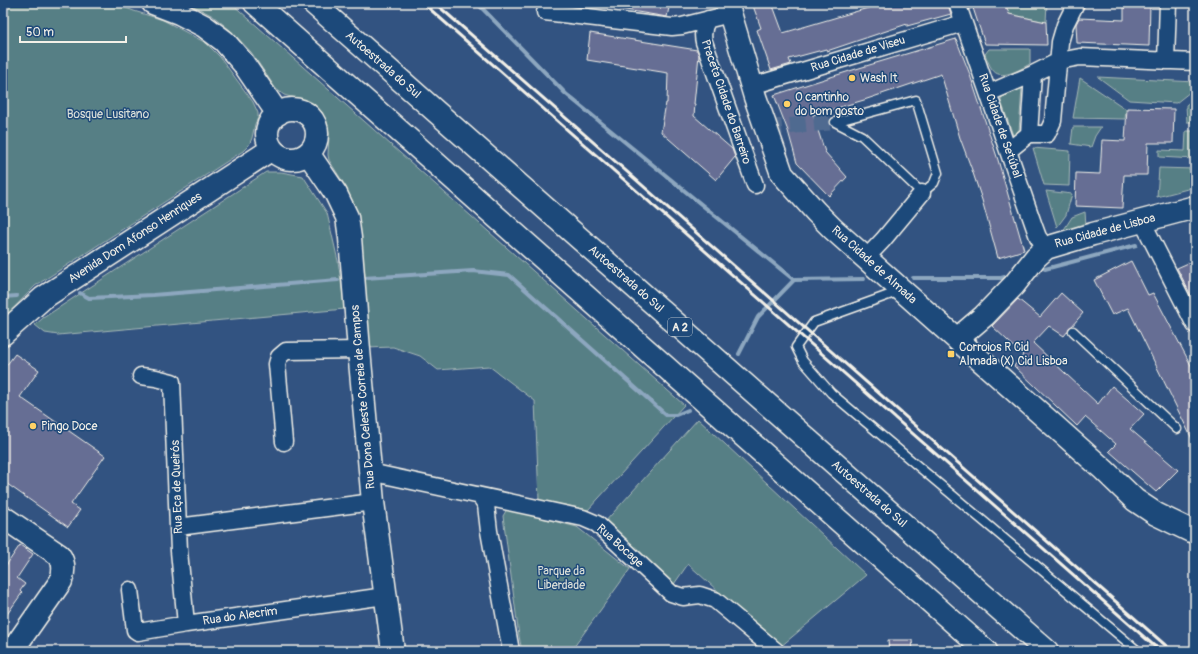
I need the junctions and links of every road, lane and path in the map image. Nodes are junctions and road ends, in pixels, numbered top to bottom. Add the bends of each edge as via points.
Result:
1 (153, 3) edge
2 (255, 3) edge
3 (313, 3) edge
4 (957, 3) edge
5 (1076, 3) edge
6 (1168, 3) edge
7 (728, 8) edge
8 (545, 12) dead end
9 (708, 19) junction
10 (963, 23) junction
11 (1059, 61) junction
12 (1166, 61) junction
13 (1195, 62) edge
14 (1033, 74) junction
15 (752, 86) junction
16 (989, 93) junction
17 (278, 114) junction
18 (1029, 134) junction
19 (272, 149) junction
20 (1008, 151) junction
21 (308, 154) junction
22 (755, 185) dead end
23 (922, 193) junction
24 (1195, 207) edge
25 (1142, 221) junction
26 (1041, 252) junction
27 (866, 258) junction
28 (902, 290) junction
29 (1195, 326) edge
30 (1073, 331) dead end
31 (3, 334) edge
32 (957, 339) junction
33 (359, 350) junction
34 (141, 376) dead end
35 (1177, 429) dead end
36 (284, 442) dead end
37 (370, 472) junction
38 (480, 496) junction
39 (373, 502) junction
40 (511, 503) junction
41 (3, 517) edge
42 (178, 527) junction
43 (489, 531) junction
44 (1194, 532) edge
45 (130, 590) dead end
46 (386, 596) junction
47 (186, 624) junction
48 (12, 651) edge
49 (393, 651) edge
50 (511, 651) edge
51 (776, 651) edge
52 (986, 651) edge
53 (1047, 651) edge
54 (1138, 651) edge

1 - 17 main road via 204,26 224,41 243,63
2 - 52 main road
3 - 53 main road, Autoestrada do Sul / A 2
4 - 10 street, Rua Cidade de Setúbal
5 - 11 street via 1060,42
6 - 12 street
7 - 9 street
7 - 15 main road, Rua Cidade de Almada
8 - 9 street via 672,27
9 - 22 street, Praceta Cidade do Barreiro via 704,25 704,42
10 - 15 street, Rua Cidade de Viseu
10 - 16 street, Rua Cidade de Setúbal
11 - 12 street via 1080,57
11 - 14 street
11 - 18 street via 1053,121 1047,134
12 - 13 street
14 - 16 street
14 - 18 street
15 - 27 main road, Rua Cidade de Almada via 782,174 816,212
16 - 20 street, Rua Cidade de Setúbal
17 - 19 main road via 272,119 267,134
17 - 21 main road via 294,109 309,116 317,131 317,139
18 - 20 street
19 - 21 main road via 289,159 301,158
19 - 31 main road, Avenida Dom Afonso Henriques via 43,298
20 - 26 street, Rua Cidade de Setúbal
21 - 33 main road, Rua Dona Celeste Correia de Campos via 336,194 346,218 350,238
23 - 23 lane via 934,183 938,173 916,100 835,122 862,136
23 - 27 street
24 - 25 main road, Rua Cidade de Lisboa
25 - 26 main road, Rua Cidade de Lisboa
25 - 29 street
26 - 32 main road via 1014,285
27 - 28 main road, Rua Cidade de Almada
28 - 32 main road, Rua Cidade de Almada
28 - 54 lane via 814,322 796,347 803,361 831,393
30 - 35 lane
32 - 44 main road, Rua Cidade de Almada via 1104,470 1142,488 1165,503
33 - 36 street via 286,352 279,357 277,364
33 - 37 main road, Rua Dona Celeste Correia de Campos
34 - 42 street, Rua Eça de Queirós via 172,382
37 - 38 street, Rua Bocage
37 - 39 main road, Rua Dona Celeste Correia de Campos
38 - 40 street, Rua Bocage
38 - 43 street via 486,505
39 - 42 street
39 - 46 main road, Rua Dona Celeste Correia de Campos
40 - 43 street via 499,505 494,512
40 - 51 street, Rua Bocage via 583,518 597,524 672,593 683,597 700,596 715,600
41 - 48 main road via 59,555 64,569 61,581
42 - 47 street, Rua Eça de Queirós
43 - 50 street
45 - 47 street, Rua do Alecrim via 135,630 138,632
46 - 47 street, Rua do Alecrim
46 - 49 main road, Rua Dona Celeste Correia de Campos

